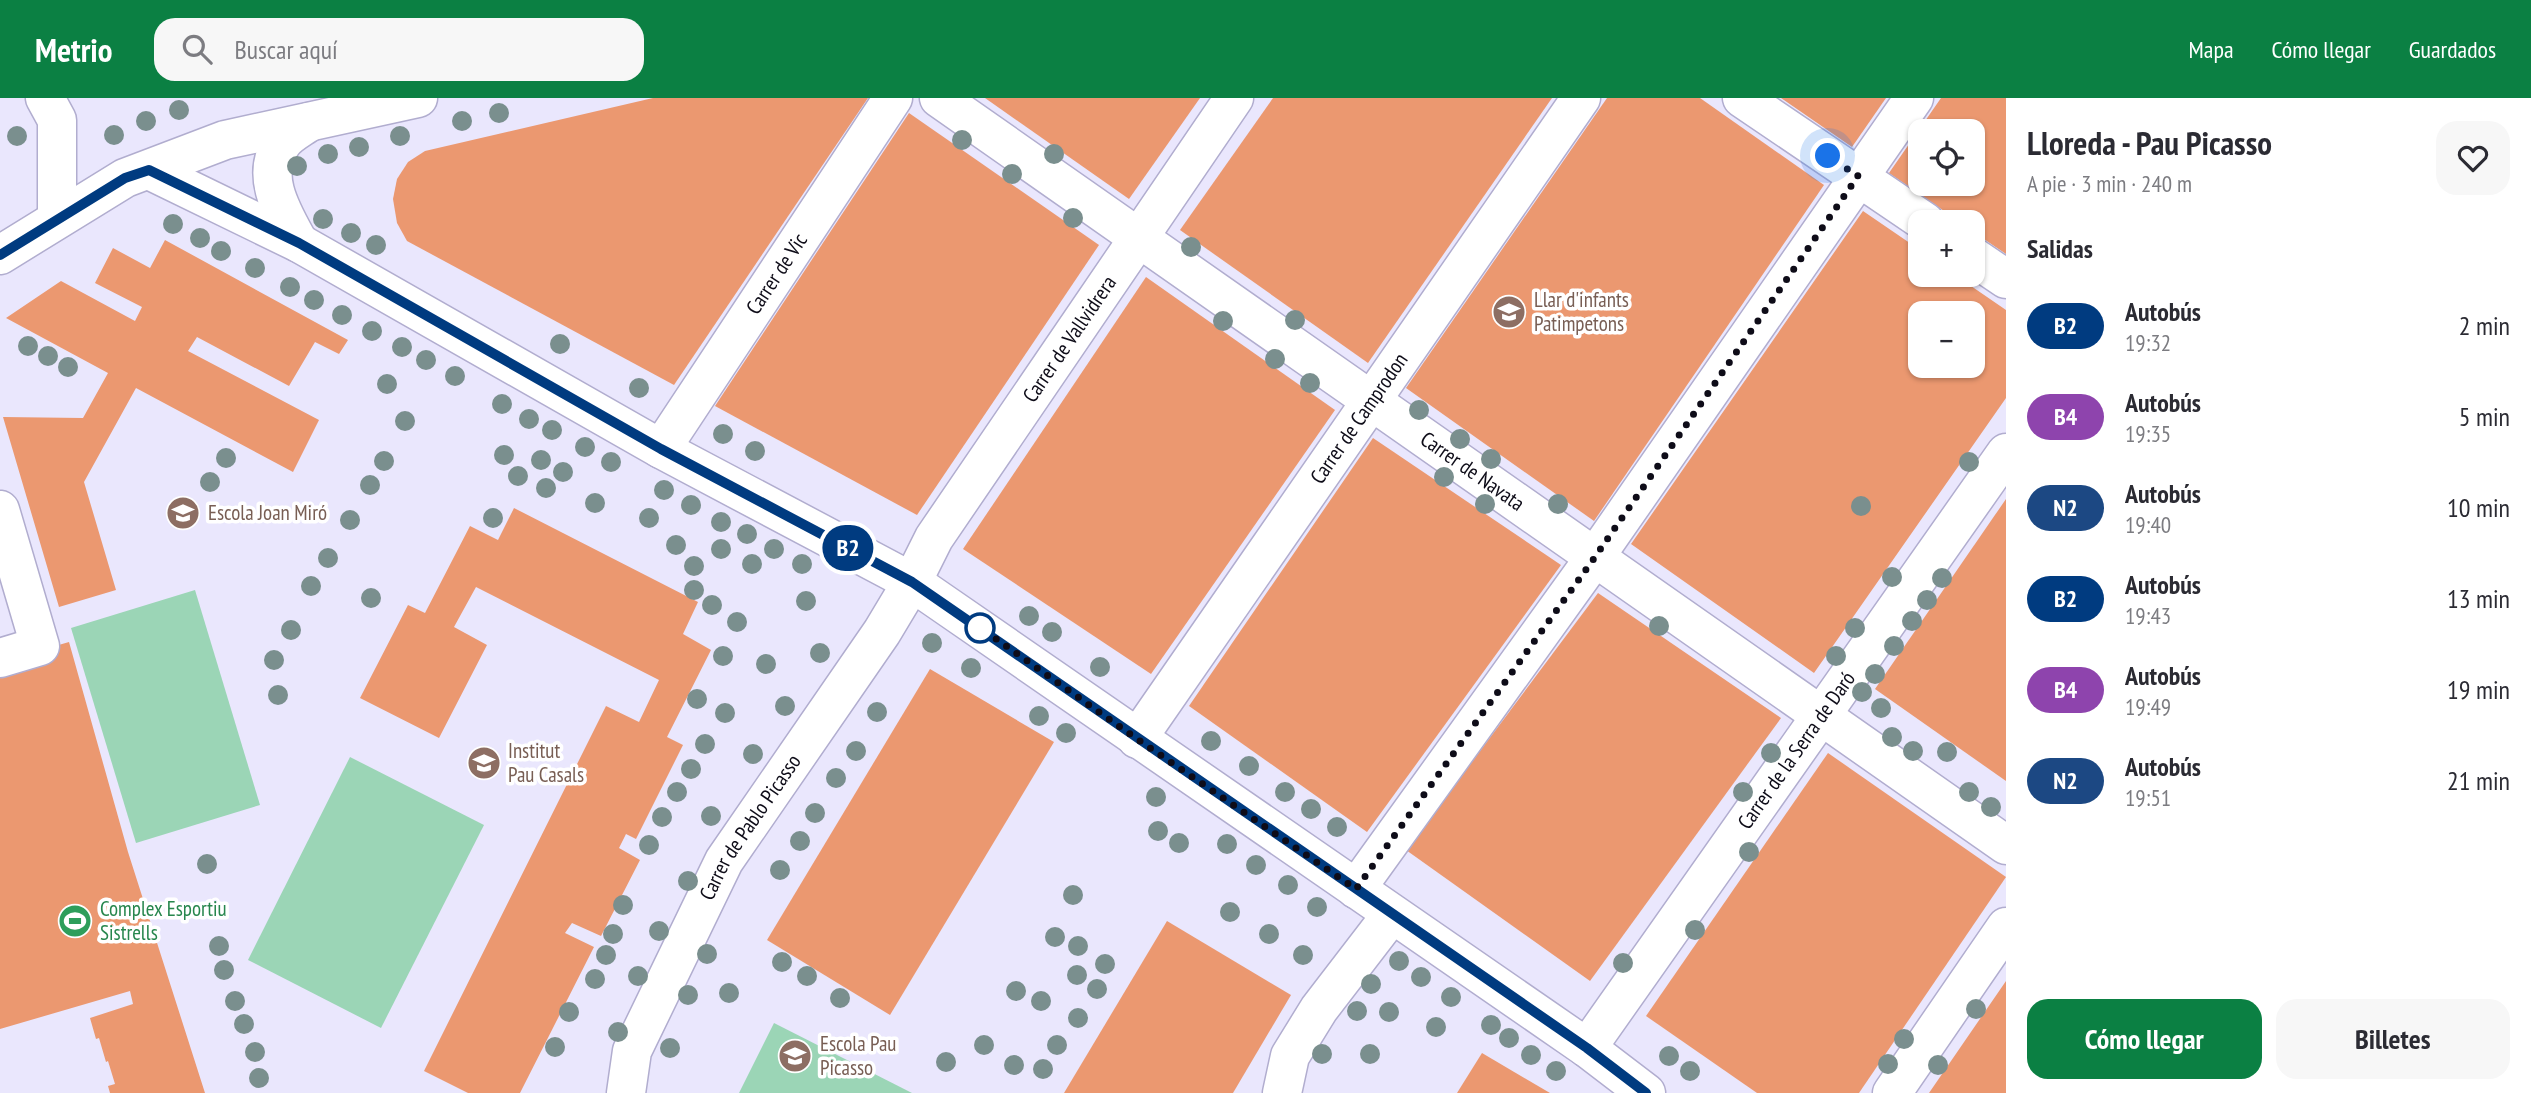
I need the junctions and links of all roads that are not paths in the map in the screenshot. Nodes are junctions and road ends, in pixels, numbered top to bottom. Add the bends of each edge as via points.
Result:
1 (45, 98) edge
2 (418, 98) edge
3 (893, 98) edge
4 (939, 98) edge
5 (1234, 98) edge
6 (1581, 98) edge
7 (1742, 98) edge
8 (1914, 98) edge
9 (309, 122) junction
10 (149, 170) junction
11 (1858, 176) junction
12 (1908, 210) edge
13 (57, 219) junction
14 (1139, 237) junction
15 (299, 243) junction
16 (0, 255) edge
17 (1985, 265) edge
18 (2006, 279) edge
19 (1372, 400) junction
20 (661, 449) junction
21 (2006, 453) edge
22 (0, 510) edge
23 (1595, 557) junction
24 (912, 582) junction
25 (0, 658) edge
26 (1821, 716) junction
27 (1137, 739) junction
28 (2006, 845) edge
29 (1356, 889) junction
30 (1392, 914) junction
31 (2006, 927) edge
32 (1587, 1048) junction
33 (626, 1093) edge
34 (1282, 1093) edge
35 (1646, 1093) edge
36 (1892, 1093) edge

1 - 13 street via 57,120
2 - 9 street
3 - 20 street, Carrer de Vic
4 - 14 street, Carrer de Navata
5 - 14 street, Carrer de Vallvidrera
6 - 19 street, Carrer de Camprodon
7 - 11 street
8 - 11 street
9 - 10 street via 225,140
9 - 15 street via 283,142 274,162 272,188
10 - 13 street via 125,178
10 - 15 street
11 - 12 street
11 - 23 street
13 - 16 street
14 - 19 street, Carrer de Navata
14 - 24 street, Carrer de Vallvidrera via 934,538
15 - 20 street
17 - 18 street
19 - 23 street, Carrer de Navata
19 - 27 street, Carrer de Camprodon
20 - 24 street
21 - 26 street, Carrer de la Serra de Daró
22 - 25 street via 40,646
23 - 26 street, Carrer de Navata
23 - 29 street
24 - 27 street
24 - 33 street, Carrer de Pablo Picasso via 724,861 632,1051
26 - 28 street, Carrer de Navata
26 - 32 street, Carrer de la Serra de Daró
27 - 29 street
29 - 30 street
30 - 32 street
30 - 34 street via 1290,1056
31 - 36 street
32 - 35 street

